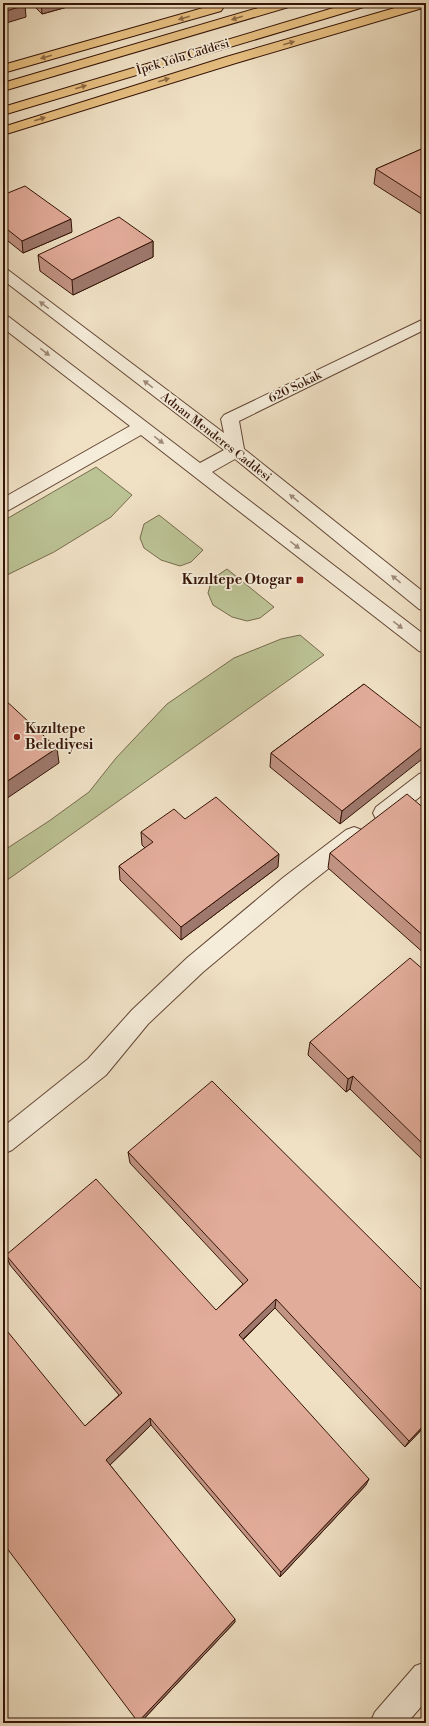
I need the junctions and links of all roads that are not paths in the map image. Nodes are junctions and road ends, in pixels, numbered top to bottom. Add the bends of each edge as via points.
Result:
1 (288, 3) edge
2 (363, 3) edge
3 (424, 3) edge
4 (228, 5) dead end
5 (3, 69) edge
6 (3, 88) edge
7 (3, 111) edge
8 (3, 131) edge
9 (3, 273) edge
10 (3, 320) edge
11 (426, 323) edge
12 (142, 427) junction
13 (236, 451) junction
14 (200, 471) junction
15 (3, 506) edge
16 (426, 604) edge
17 (426, 646) edge
18 (426, 780) edge
19 (3, 1142) edge
20 (426, 1677) edge
21 (386, 1723) edge

1 -> 6 highway, İpek Yolu Caddesi
7 -> 2 highway, İpek Yolu Caddesi
8 -> 3 highway
4 -> 5 highway
13 -> 9 street, Adnan Menderes Caddesi
10 -> 12 street
11 - 13 street, 620 Sokak via 230,419
12 -> 14 street
12 - 15 street
13 - 14 street
16 -> 13 street, Adnan Menderes Caddesi
14 -> 17 street
18 - 19 street via 292,884 195,965 140,1017 97,1067
20 - 21 street

